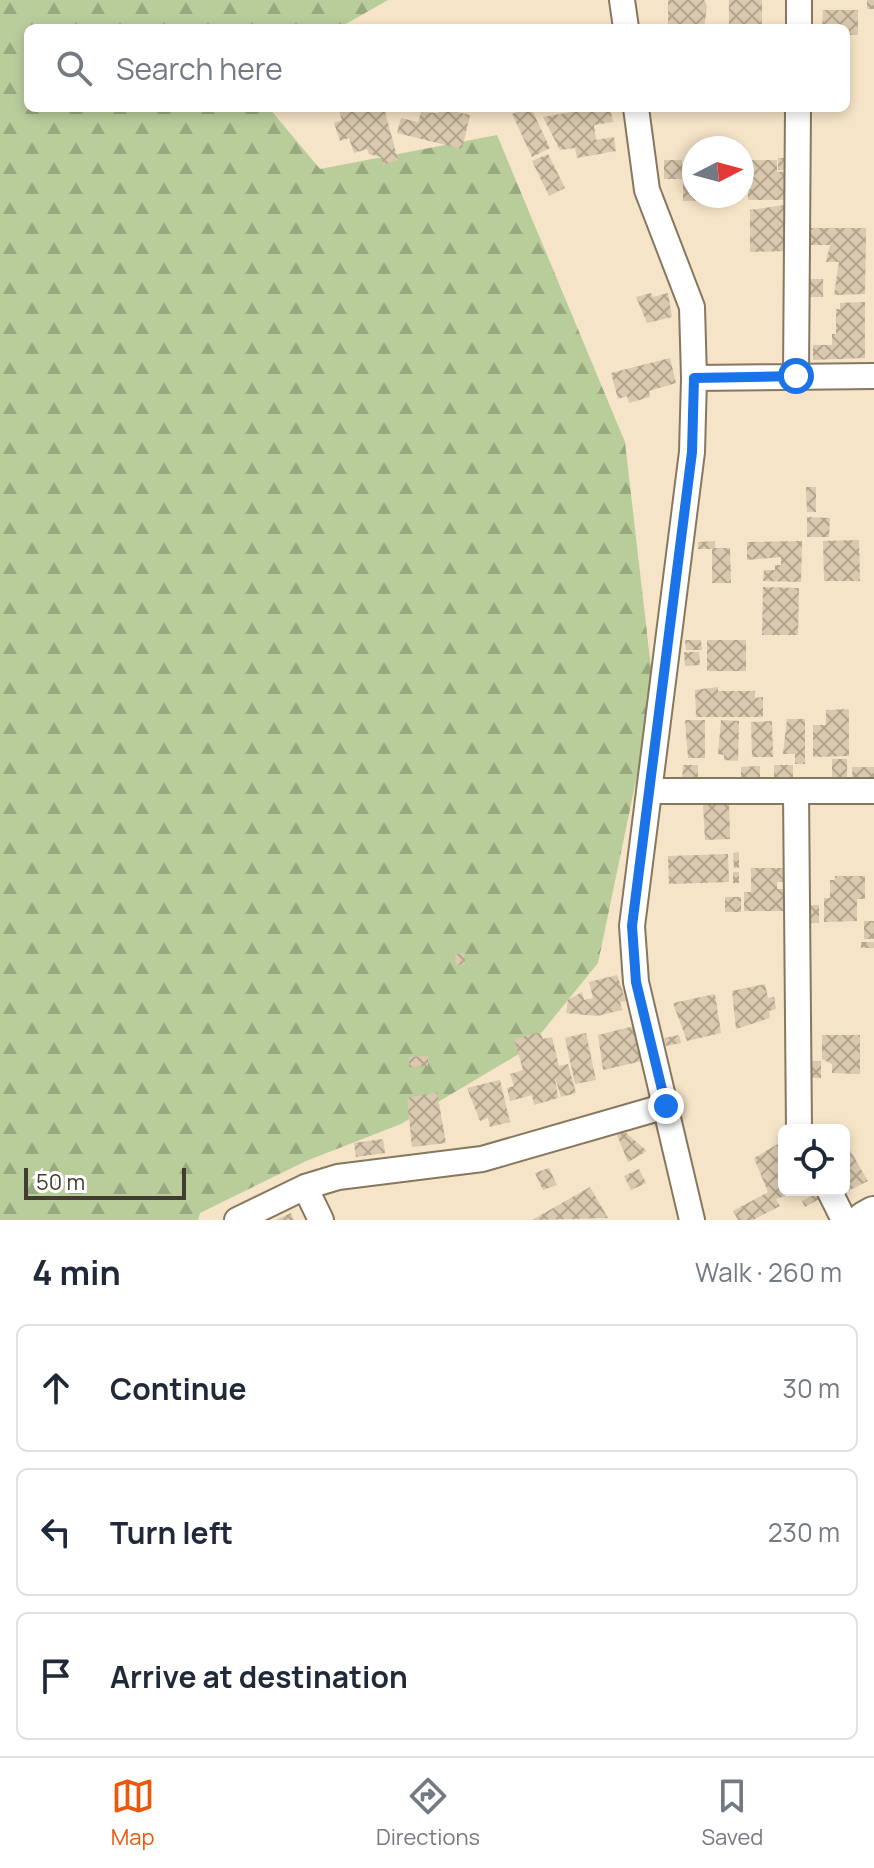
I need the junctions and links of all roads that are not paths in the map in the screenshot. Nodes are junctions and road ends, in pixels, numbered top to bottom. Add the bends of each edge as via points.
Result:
1 (622, 0) edge
2 (799, 0) edge
3 (625, 24) edge
4 (799, 24) edge
5 (637, 112) edge
6 (798, 112) edge
7 (796, 376) junction
8 (874, 376) edge
9 (694, 378) junction
10 (649, 791) junction
11 (796, 791) junction
12 (874, 791) edge
13 (666, 1106) junction
14 (799, 1124) edge
15 (305, 1187) junction
16 (832, 1196) edge
17 (874, 1215) edge
18 (237, 1220) edge
19 (321, 1220) edge
20 (692, 1220) edge
21 (844, 1220) edge
22 (865, 1220) edge

1 - 3 street
2 - 4 street
5 - 9 street via 647,190 692,307
6 - 7 street
7 - 8 street
7 - 9 street
9 - 10 street via 692,452
10 - 11 street
10 - 13 street via 632,926 636,982
11 - 12 street
11 - 14 street
13 - 15 street via 482,1159 338,1177
13 - 20 street
15 - 18 street
15 - 19 street
16 - 21 street
17 - 22 street

